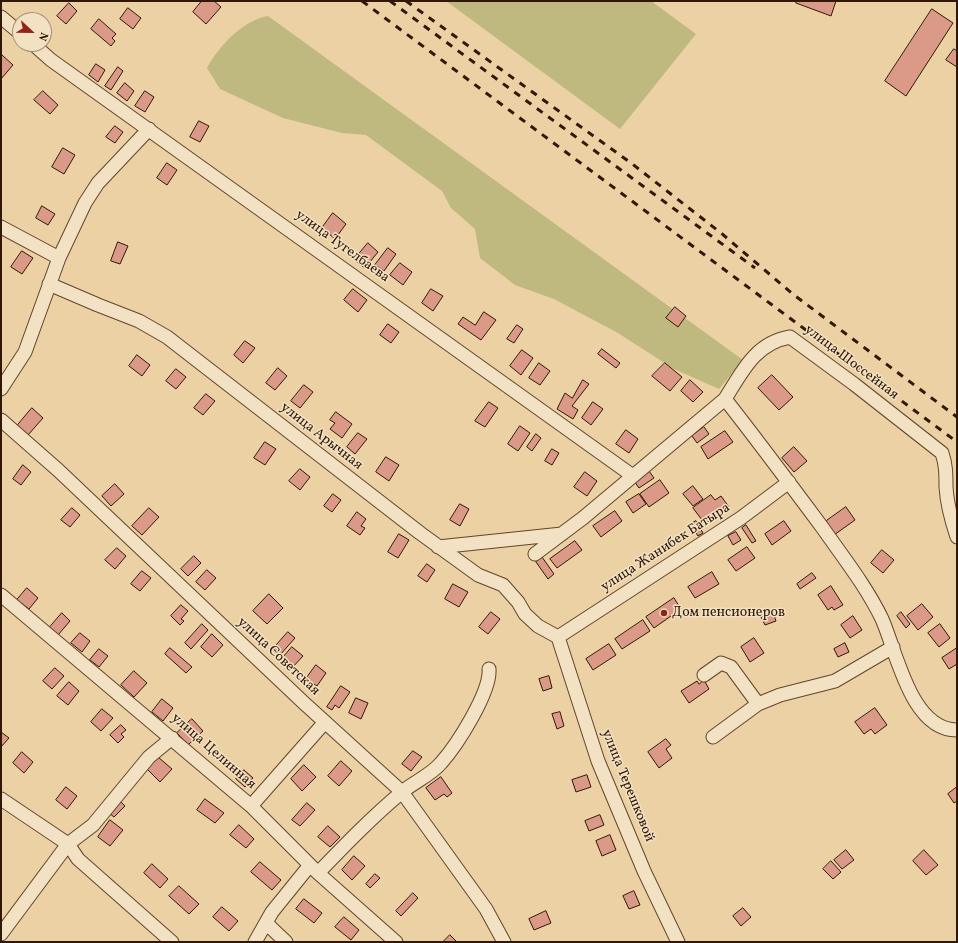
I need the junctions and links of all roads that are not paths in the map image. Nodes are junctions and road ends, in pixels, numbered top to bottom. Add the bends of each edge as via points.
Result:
1 (1, 17) edge
2 (12, 26) edge
3 (42, 52) edge
4 (149, 129) junction
5 (1, 227) edge
6 (59, 258) junction
7 (49, 284) junction
8 (1, 389) edge
9 (725, 399) junction
10 (1, 420) edge
11 (633, 476) junction
12 (789, 482) junction
13 (562, 534) junction
14 (957, 538) edge
15 (438, 547) junction
16 (535, 554) dead end
17 (1, 595) edge
18 (558, 637) junction
19 (893, 647) junction
20 (489, 669) dead end
21 (704, 675) dead end
22 (758, 704) junction
23 (325, 722) junction
24 (957, 730) edge
25 (172, 738) junction
26 (713, 738) dead end
27 (402, 792) junction
28 (1, 799) edge
29 (251, 806) junction
30 (68, 844) junction
31 (314, 869) junction
32 (266, 923) junction
33 (1, 934) edge
34 (389, 940) edge
35 (172, 942) edge
36 (255, 942) edge
37 (286, 942) edge
38 (504, 942) edge
39 (678, 942) edge

1 - 2 street
3 - 4 street, улица Тугелбаева
4 - 6 street via 98,183 85,203
4 - 11 street, улица Тугелбаева
5 - 6 street
6 - 7 street
7 - 8 street via 25,352
7 - 15 street, улица Арычная via 152,327
9 - 11 street
9 - 12 street
9 - 14 street, улица Шоссейная via 756,355 767,345 790,337 942,453 947,467 946,488
10 - 23 street, улица Советская via 58,470
11 - 13 street
12 - 18 street, улица Жанибек Батыра via 741,518
12 - 19 street via 853,570 878,612
13 - 15 street
13 - 16 street
15 - 18 street, улица Арычная via 478,575 503,585 525,614 538,626
17 - 25 street, улица Целинная
18 - 39 street, улица Терешковой via 598,761 644,871
19 - 22 street via 835,681 780,695
19 - 24 street via 912,695 924,715 936,725
20 - 27 street via 487,689 477,709 441,764
21 - 22 street via 721,663 731,667
22 - 26 street
23 - 27 street, улица Советская
23 - 29 street
25 - 29 street, улица Целинная
25 - 30 street via 149,757 93,825
27 - 31 street
27 - 38 street, улица Советская via 486,909
28 - 30 street
29 - 31 street, улица Целинная
30 - 33 street
30 - 35 street via 78,859
31 - 32 street via 272,912
31 - 34 street, улица Целинная
32 - 36 street
32 - 37 street

